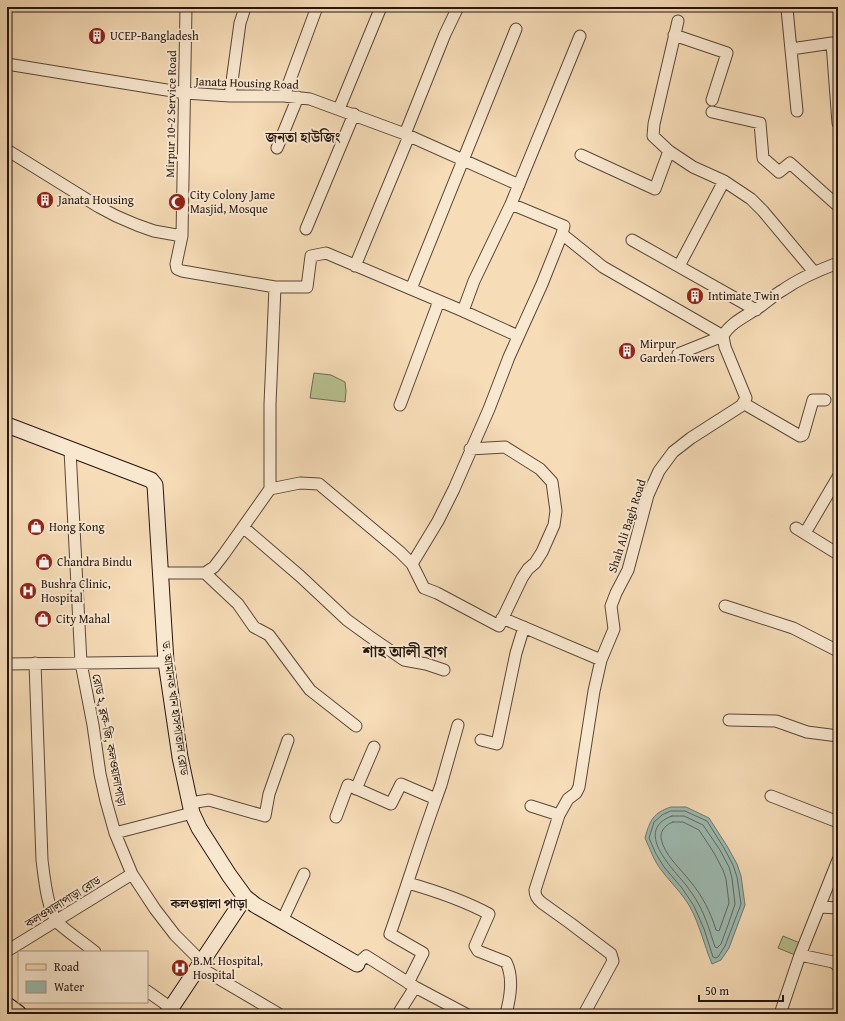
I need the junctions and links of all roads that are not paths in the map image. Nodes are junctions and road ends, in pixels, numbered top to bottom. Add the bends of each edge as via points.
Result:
1 (186, 7) edge
2 (245, 7) edge
3 (317, 7) edge
4 (381, 7) edge
5 (458, 7) edge
6 (788, 9) dead end
7 (678, 21) dead end
8 (516, 29) dead end
9 (674, 35) junction
10 (580, 36) dead end
11 (791, 49) junction
12 (7, 64) edge
13 (185, 93) junction
14 (230, 96) junction
15 (284, 96) junction
16 (298, 97) junction
17 (712, 100) dead end
18 (339, 109) junction
19 (797, 111) dead end
20 (712, 112) dead end
21 (354, 114) junction
22 (838, 123) edge
23 (407, 135) junction
24 (278, 148) dead end
25 (7, 150) edge
26 (669, 151) junction
27 (581, 155) dead end
28 (464, 159) junction
29 (724, 181) junction
30 (519, 185) junction
31 (511, 204) junction
32 (838, 206) edge
33 (306, 229) dead end
34 (562, 234) junction
35 (182, 236) junction
36 (632, 240) dead end
37 (838, 263) edge
38 (355, 266) junction
39 (679, 266) junction
40 (814, 272) junction
41 (275, 288) junction
42 (411, 289) junction
43 (439, 301) junction
44 (756, 310) junction
45 (463, 311) junction
46 (518, 336) junction
47 (723, 336) junction
48 (678, 354) dead end
49 (825, 400) dead end
50 (744, 403) junction
51 (400, 405) dead end
52 (7, 425) edge
53 (470, 449) junction
54 (70, 450) junction
55 (838, 477) edge
56 (270, 489) junction
57 (243, 527) junction
58 (838, 554) edge
59 (412, 564) junction
60 (161, 573) junction
61 (205, 573) junction
62 (725, 606) dead end
63 (502, 618) junction
64 (524, 627) junction
65 (838, 651) edge
66 (601, 660) junction
67 (166, 662) junction
68 (35, 663) junction
69 (81, 663) junction
70 (7, 664) edge
71 (444, 670) dead end
72 (729, 720) dead end
73 (458, 725) dead end
74 (356, 726) dead end
75 (838, 736) edge
76 (288, 740) dead end
77 (481, 740) dead end
78 (374, 747) dead end
79 (356, 789) junction
80 (771, 796) dead end
81 (436, 799) junction
82 (531, 806) dead end
83 (191, 808) junction
84 (559, 815) junction
85 (336, 817) dead end
86 (838, 822) edge
87 (115, 833) junction
88 (838, 860) edge
89 (132, 874) junction
90 (304, 874) dead end
91 (408, 883) junction
92 (245, 897) junction
93 (820, 907) junction
94 (838, 908) edge
95 (282, 921) junction
96 (57, 922) junction
97 (7, 951) edge
98 (94, 951) edge
99 (800, 955) junction
100 (357, 964) joint
101 (200, 965) junction
102 (838, 966) edge
103 (412, 985) junction
104 (148, 991) edge
105 (7, 1006) edge
106 (169, 1011) edge
107 (18, 1014) edge
108 (279, 1014) edge
109 (398, 1014) edge
110 (466, 1014) edge
111 (506, 1014) edge
112 (584, 1014) edge
113 (780, 1014) edge

1 - 13 street, Mirpur 10-2 Service Road
2 - 14 street via 240,23
3 - 15 street
4 - 18 street
5 - 23 street via 445,34
6 - 11 street
7 - 9 street
8 - 28 street
9 - 17 street via 727,53
9 - 26 street via 653,136
10 - 30 street
11 - 19 street
11 - 22 street via 832,43
12 - 13 street, Janata Housing Road
13 - 14 street, Janata Housing Road
13 - 35 street, Mirpur 10-2 Service Road
14 - 15 street, Janata Housing Road
15 - 16 street, Janata Housing Road
16 - 18 street, Janata Housing Road
16 - 24 street
18 - 21 street, Janata Housing Road
20 - 32 street via 760,123 763,158 779,172 790,163
21 - 23 street, Janata Housing Road
21 - 33 street
23 - 28 street, Janata Housing Road
23 - 38 street
25 - 35 street via 116,216 154,231
26 - 27 street via 655,189
26 - 29 street via 692,167
28 - 30 street, Janata Housing Road
28 - 42 street
29 - 39 street
29 - 40 street via 751,199 763,211
30 - 31 street
31 - 34 street via 564,226
31 - 45 street via 474,281
34 - 46 street
34 - 47 street via 603,267
35 - 41 street, Mirpur 10-2 Service Road via 177,269
36 - 39 street
37 - 40 street
38 - 41 street via 326,253 310,256 307,287
38 - 42 street
39 - 44 street
40 - 44 street
41 - 56 street via 270,404
42 - 43 street
43 - 45 street
43 - 51 street
44 - 47 street via 736,323
45 - 46 street
46 - 53 street
47 - 48 street
47 - 50 street via 745,393
49 - 50 street via 813,400 800,436
50 - 66 street, Shah Ali Bagh Road via 673,452 659,471 646,503 628,570 611,606 614,629
52 - 54 street, ড. আমানত খান হাসপাতাল রোড
53 - 59 street via 441,515
53 - 63 street via 505,447 540,469 552,482 556,511 554,526 542,552 522,578
54 - 60 street, ড. আমানত খান হাসপাতাল রোড via 151,480 155,485
54 - 69 street, রোড ২, ব্লক-জি, কলওয়ালাপাড়া
55 - 58 street via 801,531
56 - 57 street
56 - 59 street via 300,483 320,484
57 - 61 street via 214,567
57 - 71 street via 363,632 404,660
59 - 63 street via 424,588 499,626
60 - 61 street
60 - 67 street, ড. আমানত খান হাসপাতাল রোড
61 - 74 street via 238,604 254,627 269,635 310,690
62 - 65 street via 793,628
63 - 64 street
64 - 66 street
64 - 77 street via 497,744
66 - 84 street, Shah Ali Bagh Road via 578,787
67 - 69 street
67 - 83 street, ড. আমানত খান হাসপাতাল রোড via 180,757
68 - 69 street
68 - 70 street
68 - 96 street via 42,860 50,906
69 - 87 street, রোড ২, ব্লক-জি, কলওয়ালাপাড়া via 100,774
72 - 75 street via 776,721 807,732
73 - 81 street
76 - 83 street via 269,794 266,816 209,800
78 - 79 street
79 - 81 street via 391,804 401,784
79 - 85 street via 348,785
80 - 86 street
81 - 91 street
82 - 84 street
83 - 87 street
83 - 92 street, ড. আমানত খান হাসপাতাল রোড via 214,854
84 - 112 street, Shah Ali Bagh Road via 535,895 538,900 611,954 613,961
87 - 89 street, রোড ২, ব্লক-জি, কলওয়ালাপাড়া
88 - 93 street
89 - 96 street, কলওয়ালাপাড়া রোড
89 - 101 street, রোড ২, ব্লক-জি, কলওয়ালাপাড়া via 155,909
90 - 95 street
91 - 103 street via 390,934 423,953
91 - 111 street via 442,893 490,914 475,946 478,951 506,962 509,969 510,996
92 - 95 street, ড. আমানত খান হাসপাতাল রোড
92 - 101 street
93 - 94 street
93 - 99 street
95 - 100 street, ড. আমানত খান হাসপাতাল রোড
96 - 97 street, কলওয়ালাপাড়া রোড
96 - 98 street
99 - 102 street via 833,962
99 - 113 street
100 - 103 street via 366,956
101 - 106 street
101 - 108 street, রোড ২, ব্লক-জি, কলওয়ালাপাড়া
103 - 109 street
103 - 110 street
104 - 106 street
105 - 107 main road

